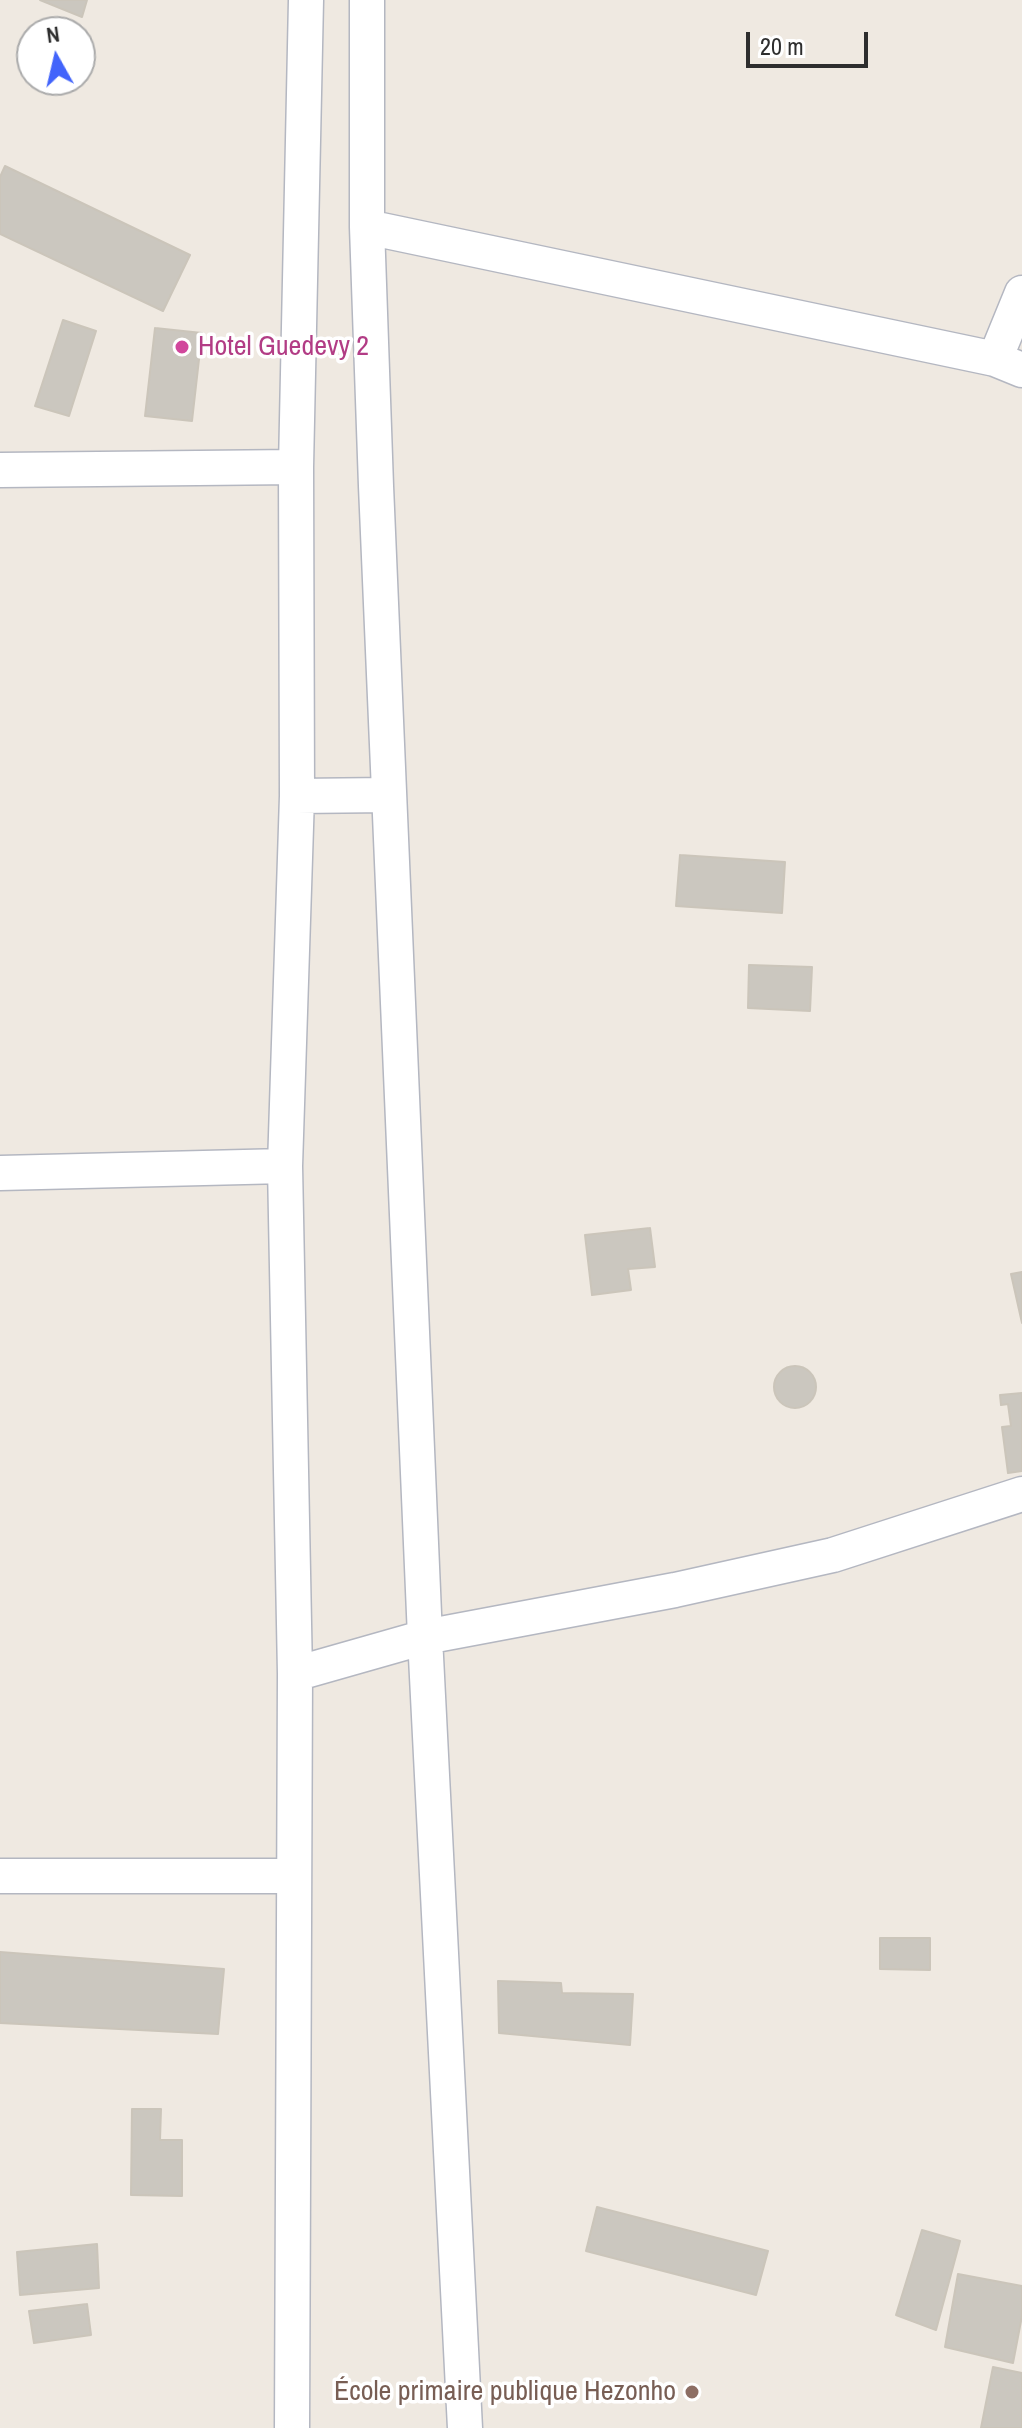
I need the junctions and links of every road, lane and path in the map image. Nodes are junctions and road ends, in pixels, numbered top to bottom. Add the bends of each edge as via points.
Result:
1 (306, 0) edge
2 (367, 0) edge
3 (367, 227) junction
4 (1022, 293) edge
5 (1009, 364) edge
6 (296, 467) junction
7 (0, 470) edge
8 (389, 795) junction
9 (297, 796) junction
10 (285, 1166) junction
11 (0, 1173) edge
12 (1022, 1494) edge
13 (425, 1637) junction
14 (295, 1674) junction
15 (0, 1876) edge
16 (294, 1876) junction
17 (292, 2428) edge
18 (465, 2428) edge

1 - 6 street
2 - 3 street
3 - 5 street
3 - 8 street
4 - 5 street
6 - 7 street
6 - 9 street
8 - 9 street
8 - 13 street
9 - 10 street
10 - 11 street
10 - 14 street
12 - 13 street via 833,1555
13 - 14 street
13 - 18 street
14 - 16 street
15 - 16 street
16 - 17 street

